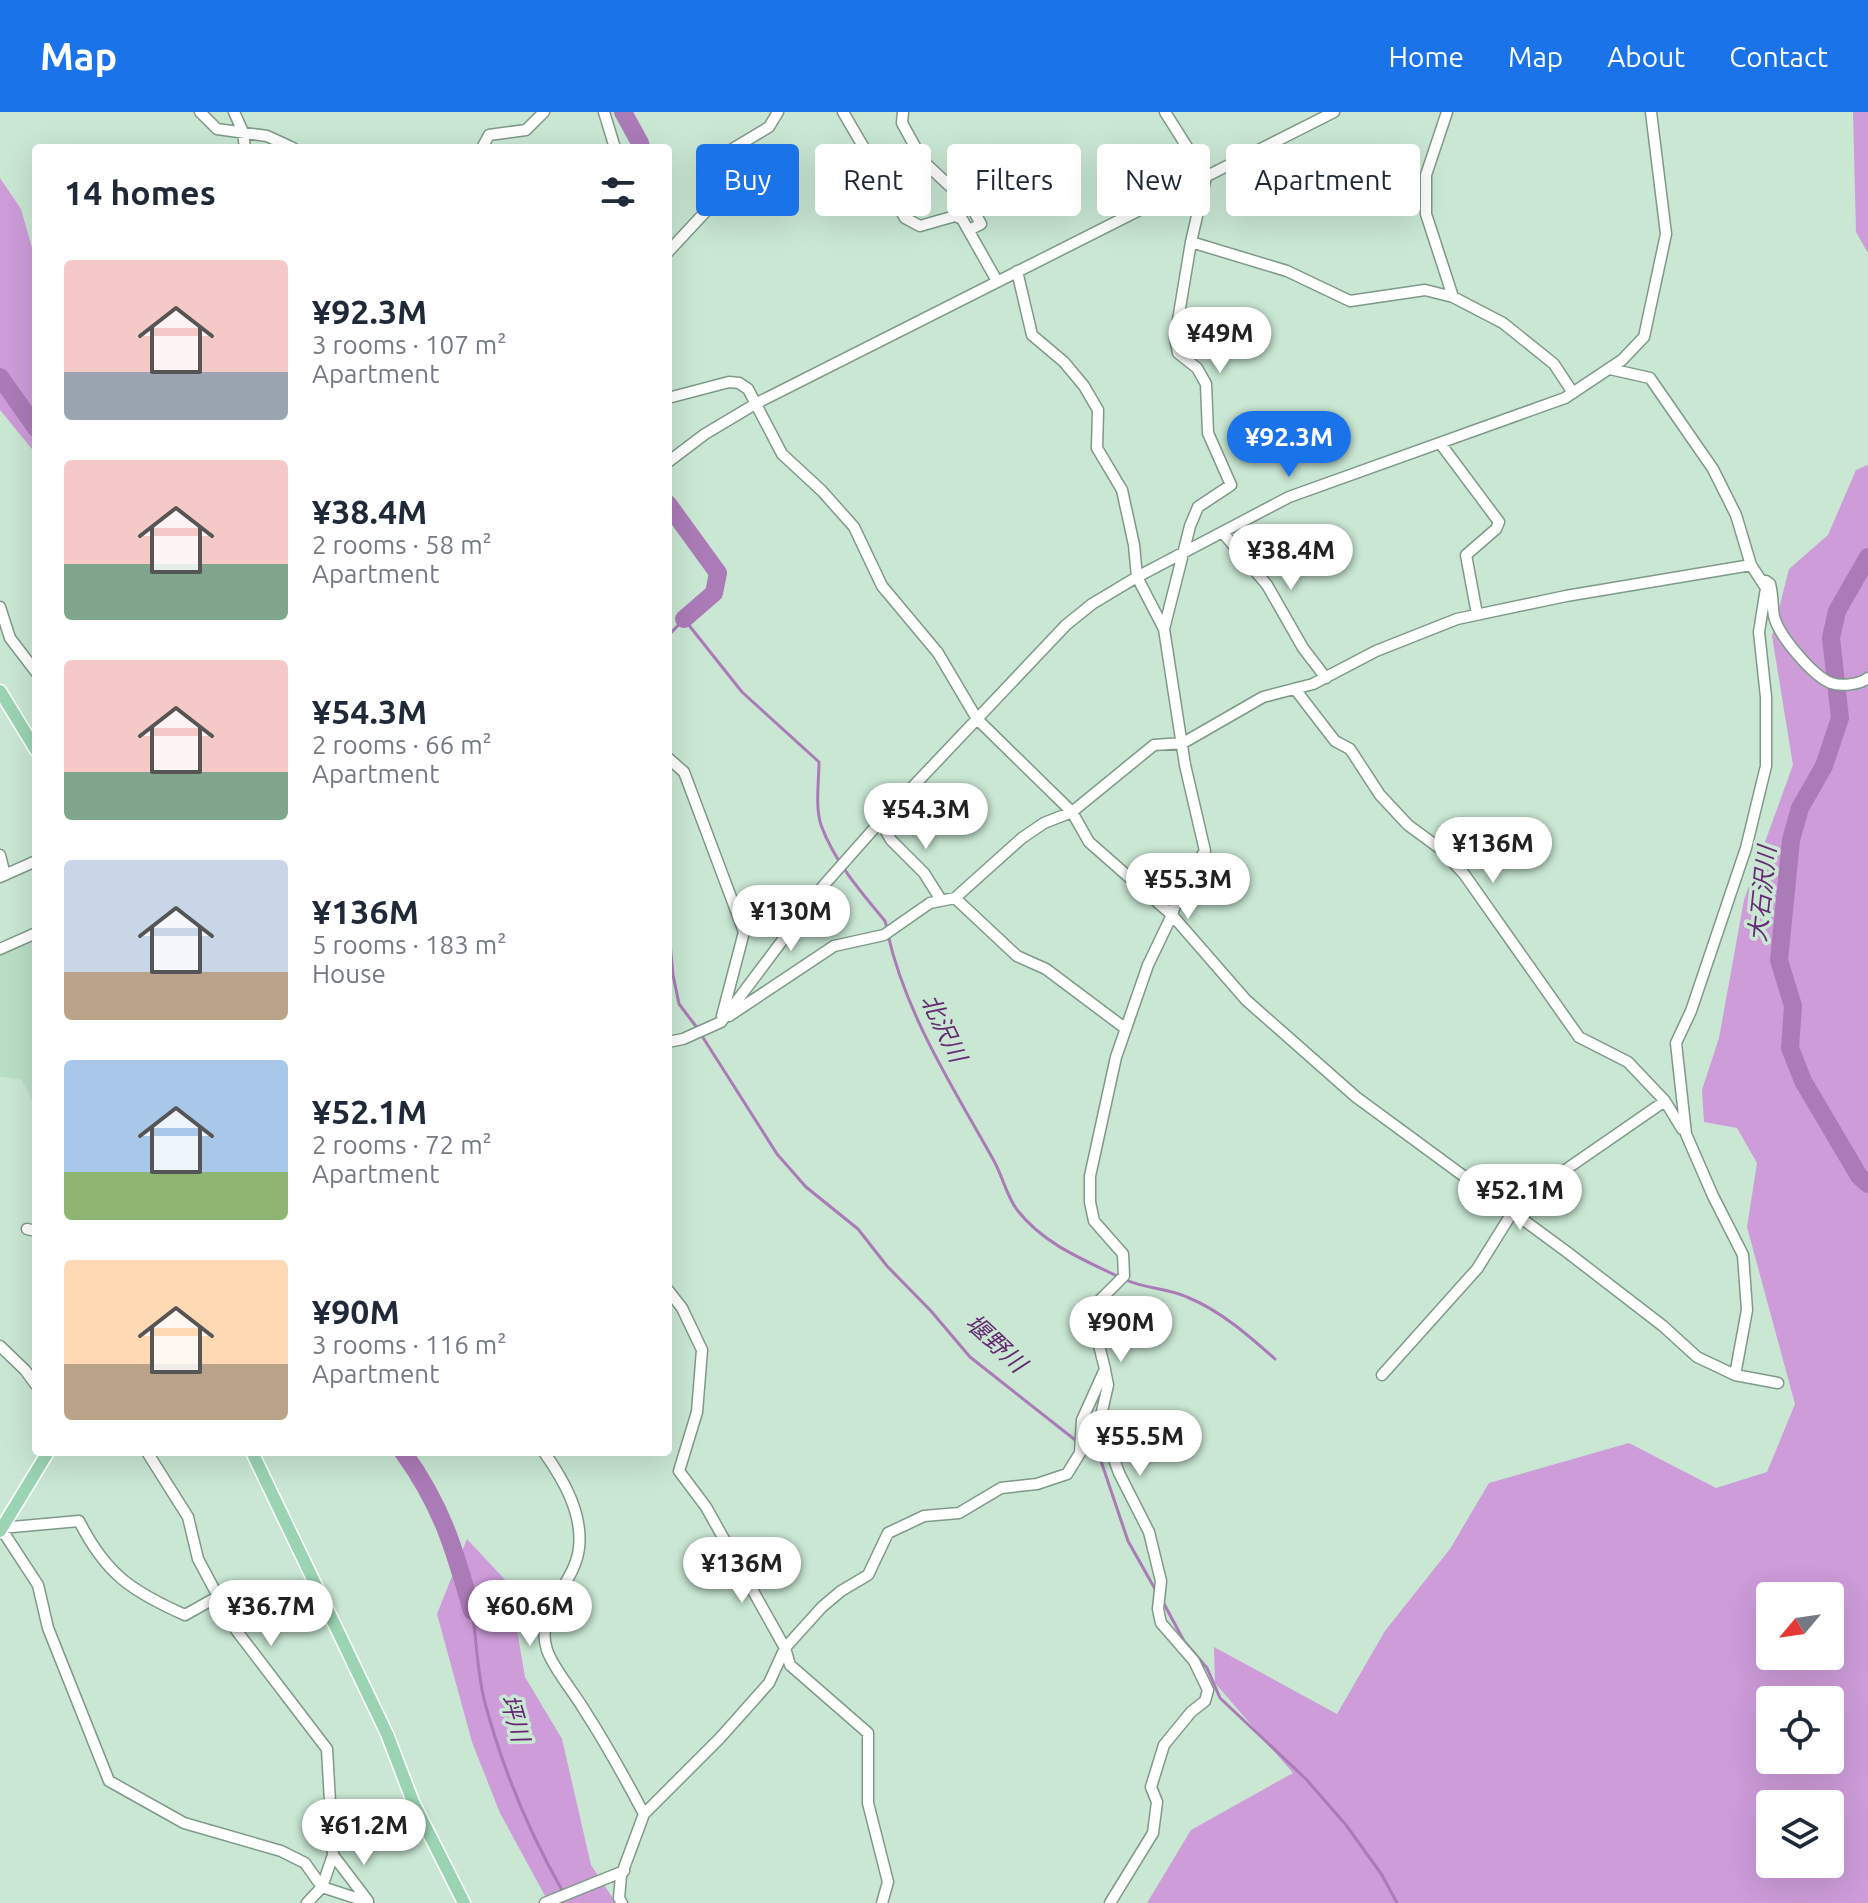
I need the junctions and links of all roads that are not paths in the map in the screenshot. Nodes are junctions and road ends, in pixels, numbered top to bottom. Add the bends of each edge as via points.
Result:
1 (200, 112) edge
2 (234, 112) edge
3 (544, 112) edge
4 (604, 112) edge
5 (778, 112) edge
6 (843, 112) edge
7 (903, 112) edge
8 (1165, 112) edge
9 (1334, 112) edge
10 (1447, 112) edge
11 (1651, 112) edge
12 (243, 132) junction
13 (244, 144) edge
14 (284, 144) edge
15 (484, 144) edge
16 (614, 144) edge
17 (1185, 144) edge
18 (1210, 175) edge
19 (1128, 216) edge
20 (1197, 216) edge
21 (969, 230) junction
22 (1191, 242) junction
23 (672, 248) edge
24 (1017, 271) junction
25 (997, 281) junction
26 (1453, 297) junction
27 (1610, 369) junction
28 (1573, 393) junction
29 (672, 397) edge
30 (757, 403) junction
31 (1440, 443) junction
32 (672, 459) edge
33 (1223, 533) junction
34 (1183, 554) junction
35 (1751, 565) junction
36 (1137, 577) junction
37 (1762, 578) junction
38 (0, 607) edge
39 (1477, 614) junction
40 (1164, 629) junction
41 (32, 667) edge
42 (1326, 678) junction
43 (1868, 678) edge
44 (1295, 689) junction
45 (0, 691) edge
46 (977, 719) junction
47 (32, 743) edge
48 (1183, 743) junction
49 (672, 762) edge
50 (1072, 812) junction
51 (880, 821) junction
52 (0, 855) edge
53 (32, 863) edge
54 (2, 876) edge
55 (955, 898) junction
56 (941, 900) junction
57 (1172, 915) junction
58 (32, 935) edge
59 (0, 949) edge
60 (721, 1022) junction
61 (1126, 1029) junction
62 (672, 1041) edge
63 (1665, 1101) junction
64 (1686, 1134) junction
65 (1512, 1213) junction
66 (672, 1295) edge
67 (0, 1346) edge
68 (1105, 1369) junction
69 (1382, 1375) dead end
70 (1735, 1375) junction
71 (32, 1380) edge
72 (1778, 1383) dead end
73 (46, 1456) edge
74 (150, 1456) edge
75 (254, 1456) edge
76 (547, 1456) edge
77 (0, 1529) edge
78 (217, 1597) junction
79 (785, 1648) junction
80 (644, 1814) junction
81 (333, 1855) junction
82 (624, 1871) junction
83 (322, 1887) junction
84 (369, 1902) edge
85 (307, 1903) edge
86 (464, 1903) edge
87 (545, 1903) edge
88 (622, 1903) edge
89 (882, 1903) edge
90 (1110, 1903) edge

1 - 12 street via 217,129
2 - 12 street
3 - 15 street via 526,130 489,135
4 - 16 street
5 - 23 street via 769,127 729,151 721,195
6 - 21 street via 905,218 920,226 955,216
7 - 21 street via 902,123 923,161 971,206 981,224
8 - 17 street
9 - 18 street
10 - 26 street via 1426,175 1426,214
11 - 27 street via 1666,234 1644,337
12 - 13 street
12 - 14 street
19 - 24 street
20 - 22 street
21 - 25 street
22 - 26 street via 1287,271 1350,301 1425,290
22 - 34 street via 1175,338 1178,353 1197,368 1206,384 1208,433 1231,485 1198,507
24 - 25 street
24 - 36 street via 1032,335 1064,362 1098,410 1097,448 1122,490
25 - 30 street
26 - 28 street via 1503,323 1554,364
27 - 28 street
27 - 35 street via 1650,378 1713,469 1736,515
28 - 31 street
29 - 30 street via 729,382 748,389
30 - 32 street
30 - 46 street via 782,454 854,527 882,586 938,653
31 - 33 street via 1289,497
31 - 39 street via 1499,522 1466,555
33 - 34 street
33 - 42 street via 1267,585
34 - 36 street
34 - 40 street
35 - 37 street
35 - 39 street
36 - 40 street
36 - 46 street via 1066,625
37 - 43 street via 1770,584 1774,618 1807,665 1832,683 1857,684
37 - 64 street via 1766,588 1759,632 1766,766 1746,848 1676,1043
38 - 41 street via 10,638
39 - 42 street via 1376,651
40 - 48 street
42 - 44 street
44 - 48 street via 1263,697
44 - 63 street via 1335,741 1350,749 1398,815 1464,874 1579,1037 1628,1062
45 - 47 main road
46 - 50 street
46 - 51 street
48 - 50 street via 1154,745
48 - 57 street via 1205,851 1182,884
49 - 60 street via 684,772 744,932
50 - 55 street via 1022,838
50 - 57 street via 1089,842
51 - 56 street
51 - 60 street
52 - 54 street
53 - 54 street
55 - 56 street
55 - 61 street via 1017,956 1046,969
56 - 60 street via 888,931 834,946
57 - 61 street
57 - 65 street via 1246,1000 1334,1077
58 - 59 street
60 - 62 street
61 - 68 street via 1090,1176 1094,1221 1123,1254 1120,1280 1091,1314
63 - 64 street
63 - 65 street via 1542,1186
64 - 70 street via 1743,1255 1747,1310
65 - 69 street via 1477,1269
65 - 70 street via 1697,1357
66 - 79 street via 702,1350 697,1412 679,1471 706,1507
67 - 71 street
68 - 79 street via 1082,1420 1080,1452 1067,1474 1001,1488 959,1513 924,1516 888,1533 868,1575 822,1607
68 - 90 street via 1108,1385 1100,1420 1149,1532 1161,1623 1194,1661 1208,1690 1205,1701 1164,1745 1151,1787 1157,1802 1153,1833
70 - 72 street
73 - 77 main road
74 - 78 street via 188,1517 198,1559
75 - 86 main road
76 - 80 street via 577,1516 579,1548 546,1617 547,1651
77 - 78 street via 79,1521 111,1572 150,1600 185,1615
77 - 83 street via 38,1585 48,1628 109,1781 184,1823 281,1851 305,1863
78 - 81 street via 327,1749
79 - 80 street via 769,1683
79 - 89 street via 790,1665 868,1733 868,1803 888,1882
80 - 82 street
81 - 83 street
81 - 84 street
82 - 87 street
82 - 88 street
83 - 84 street
83 - 85 street

